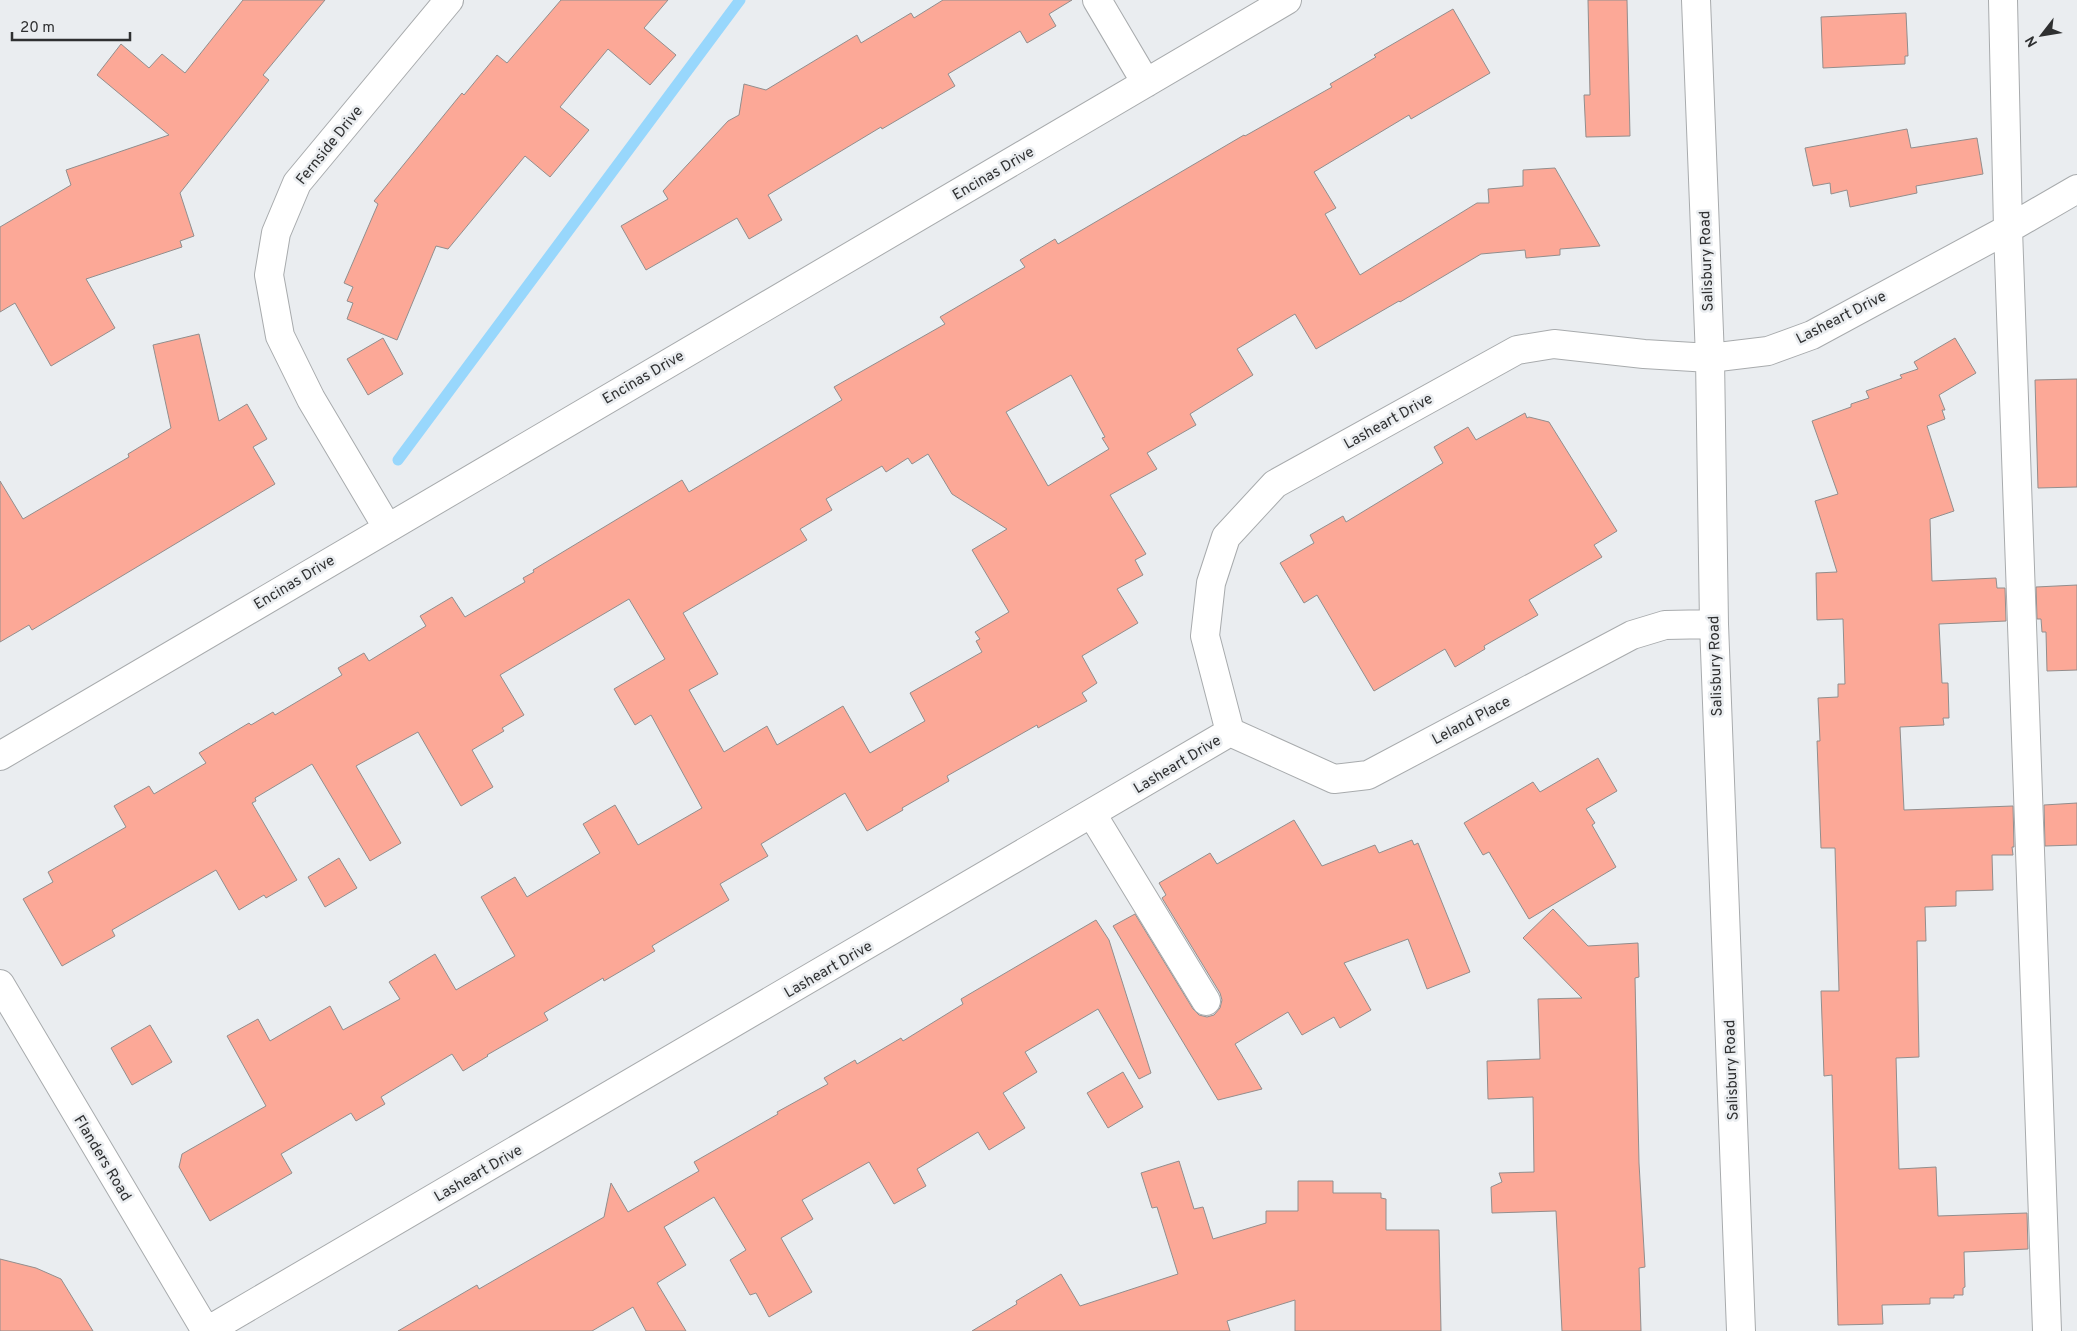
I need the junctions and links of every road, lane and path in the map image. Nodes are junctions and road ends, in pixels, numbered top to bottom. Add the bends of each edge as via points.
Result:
1 (449, 0) edge
2 (1097, 0) edge
3 (1287, 0) edge
4 (1696, 0) edge
5 (2003, 0) edge
6 (1146, 83) junction
7 (2077, 189) edge
8 (2008, 229) junction
9 (1710, 358) junction
10 (387, 527) junction
11 (1714, 624) junction
12 (1230, 732) junction
13 (0, 756) edge
14 (1092, 814) junction
15 (0, 984) edge
16 (1206, 1002) dead end
17 (206, 1331) edge
18 (1741, 1331) edge
19 (2047, 1331) edge

1 - 10 street, Fernside Drive via 297,182 276,233 269,275 280,336 311,400
2 - 6 street
3 - 6 street, Encinas Drive
4 - 9 street, Salisbury Road
5 - 8 street
6 - 10 street, Encinas Drive
7 - 8 street, Lasheart Drive
8 - 9 street, Lasheart Drive via 1812,335 1768,351
8 - 19 street
9 - 11 street, Salisbury Road
9 - 12 street, Lasheart Drive via 1554,344 1517,350 1275,484 1226,537 1211,583 1204,636
10 - 13 street, Encinas Drive
11 - 12 street, Leland Place via 1665,625 1632,634 1368,775 1334,778
11 - 18 street, Salisbury Road
12 - 14 street, Lasheart Drive
14 - 16 street
14 - 17 street, Lasheart Drive
15 - 17 street, Flanders Road

